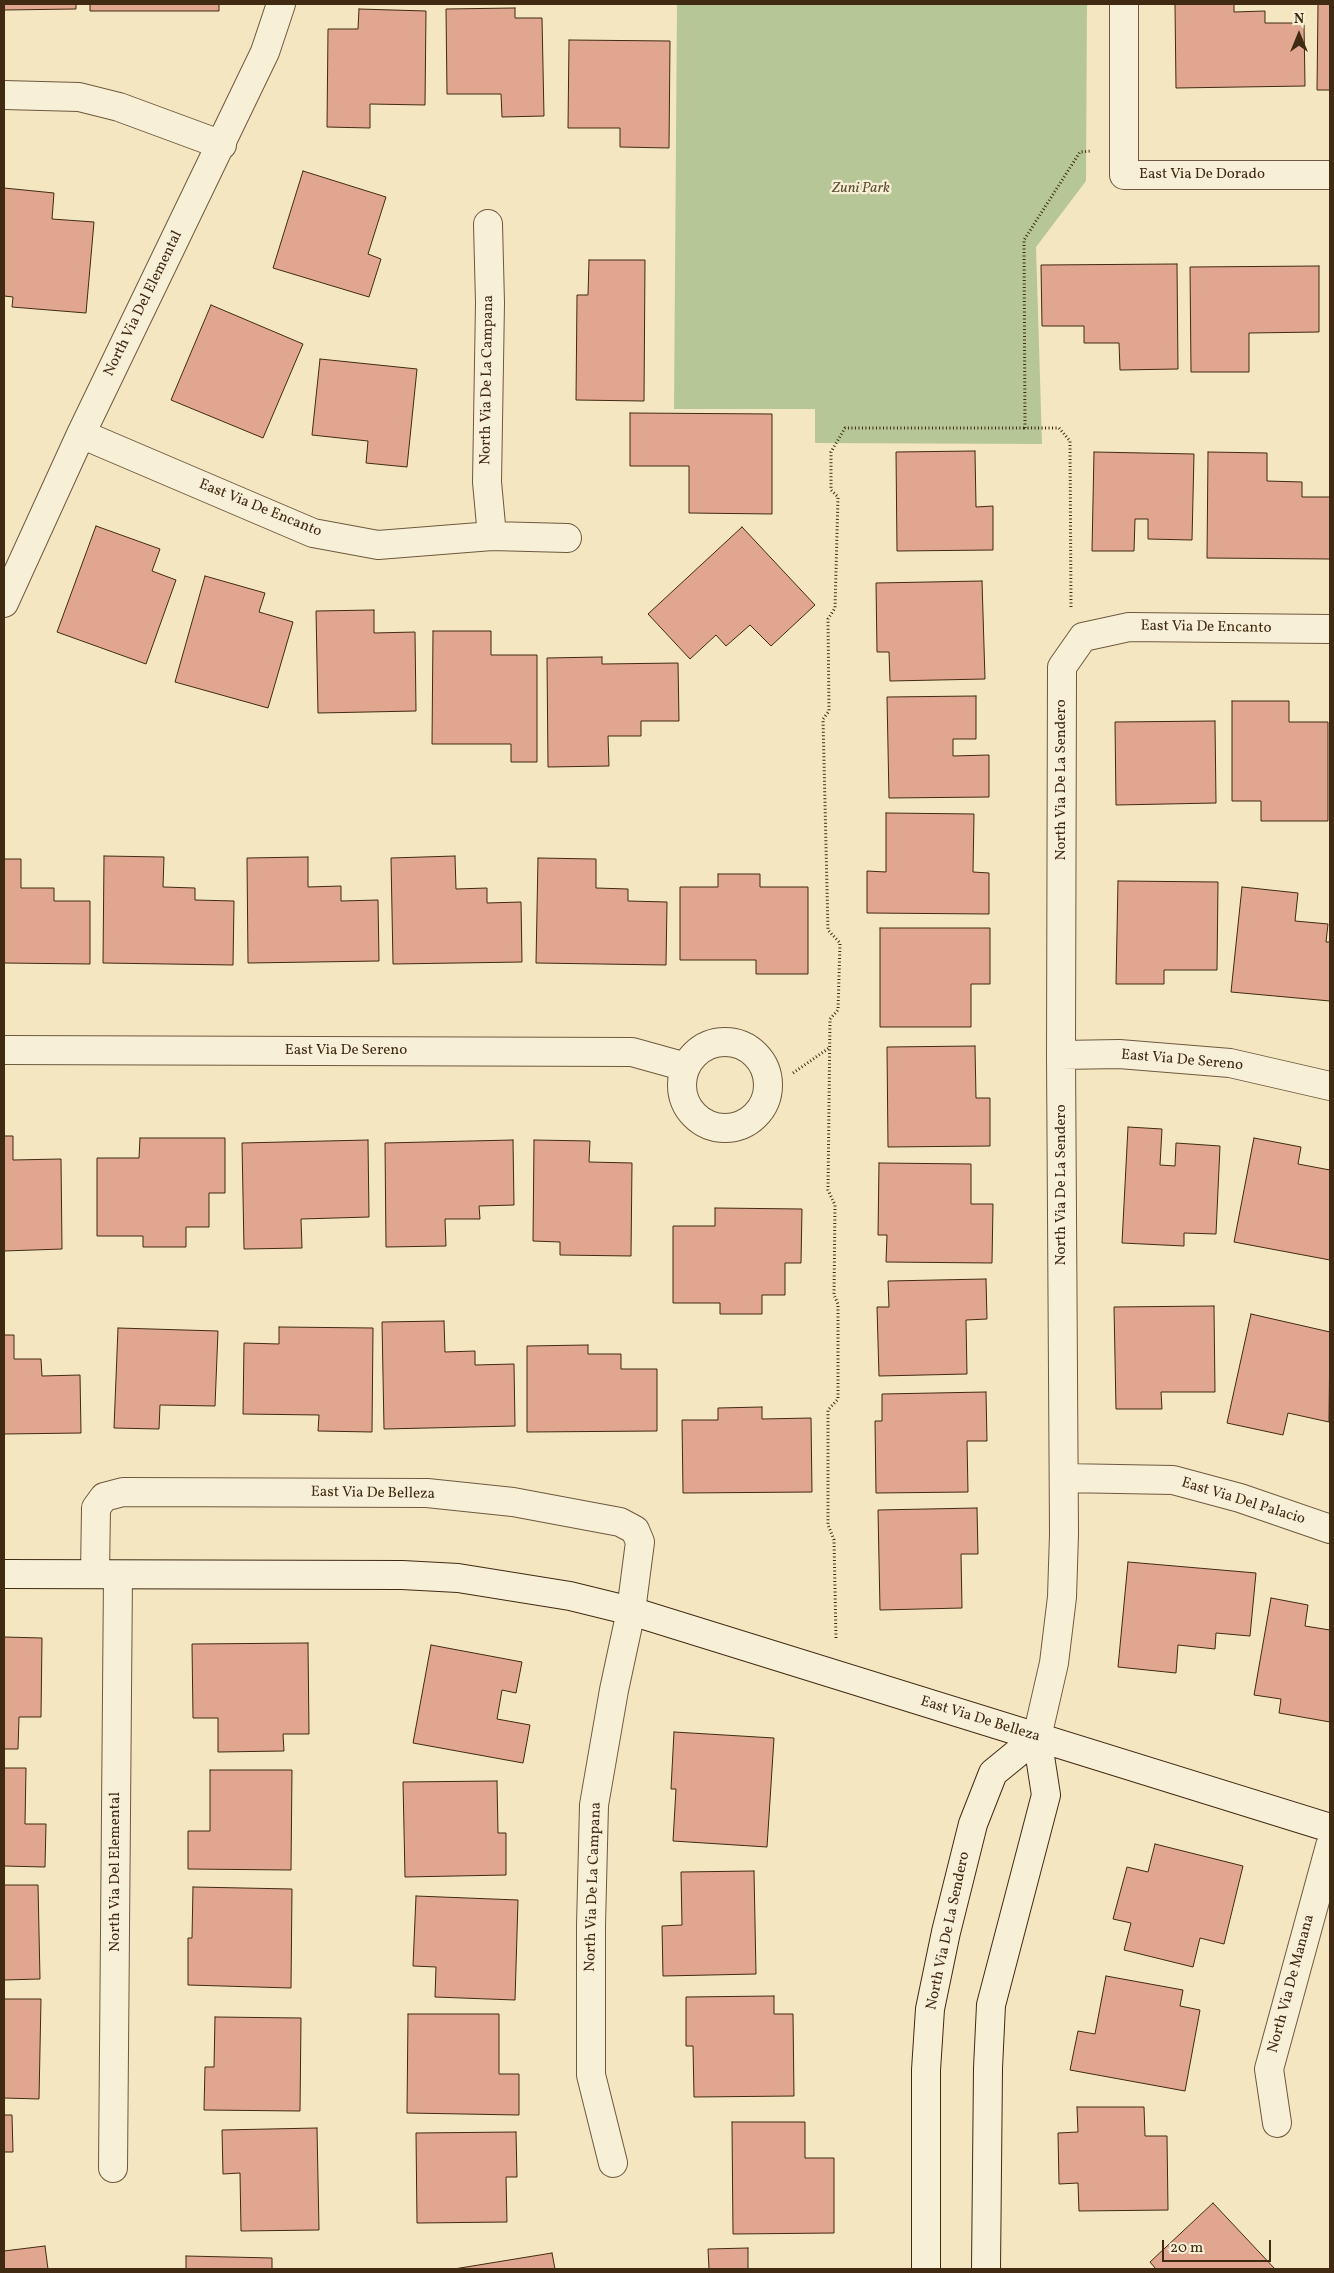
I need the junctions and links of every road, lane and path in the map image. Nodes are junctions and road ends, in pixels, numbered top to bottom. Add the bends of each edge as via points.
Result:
1 (281, 4) edge
2 (1124, 4) edge
3 (4, 95) edge
4 (222, 145) junction
5 (1091, 151) dead end
6 (1330, 175) edge
7 (488, 224) dead end
8 (1025, 428) junction
9 (81, 434) junction
10 (492, 536) junction
11 (567, 538) dead end
12 (4, 603) edge
13 (1071, 607) dead end
14 (1330, 629) edge
15 (1083, 637) joint
16 (829, 1048) junction
17 (4, 1050) edge
18 (1061, 1055) junction
19 (686, 1067) dead end
20 (793, 1073) dead end
21 (1330, 1086) edge
22 (1064, 1478) junction
23 (1330, 1529) edge
24 (4, 1574) edge
25 (107, 1575) junction
26 (631, 1611) junction
27 (836, 1638) dead end
28 (1036, 1737) junction
29 (1330, 1828) edge
30 (1330, 1846) edge
31 (1277, 2123) dead end
32 (613, 2163) dead end
33 (113, 2168) dead end
34 (926, 2269) edge
35 (986, 2269) edge

1 - 4 street, North Via Del Elemental via 265,52
2 - 6 street, East Via De Dorado via 1124,175
3 - 4 street via 78,97 120,106
4 - 9 street, North Via Del Elemental
5 - 8 path via 1080,152 1024,240
7 - 10 street, North Via De La Campana via 490,303 486,482
8 - 13 path via 1059,428 1070,441
8 - 16 path via 846,428 831,452 831,490 838,496 835,608 828,618 829,712 823,719 823,728 828,930 840,943 838,1010 830,1019
9 - 10 street, East Via De Encanto via 313,533 378,546
9 - 12 street, North Via Del Elemental
10 - 11 street, East Via De Encanto
14 - 15 street, East Via De Encanto via 1129,627
15 - 18 street, North Via De La Sendero via 1062,667
16 - 20 path
16 - 27 path via 828,1190 835,1205 838,1398 828,1410 828,1525 834,1540
17 - 19 street, East Via De Sereno via 632,1052
18 - 21 street, East Via De Sereno via 1120,1054 1230,1063
18 - 22 street, North Via De La Sendero
22 - 23 street, East Via Del Palacio via 1172,1480 1240,1498
22 - 28 street, North Via De La Sendero via 1062,1597 1054,1663
24 - 25 street, East Via De Belleza
25 - 26 street, East Via De Belleza via 402,1575 458,1578 570,1596
25 - 26 street, East Via De Belleza via 96,1508 104,1497 123,1492 427,1493 513,1502 620,1522 635,1530 640,1542
25 - 33 street, North Via Del Elemental
26 - 28 street, East Via De Belleza
26 - 32 street, North Via De La Campana via 594,1805 591,2075
28 - 29 street, East Via De Belleza
28 - 34 street, North Via De La Sendero via 993,1773 973,1824 930,2009 926,2070
28 - 35 street, North Via De La Sendero via 1046,1795 991,2005
30 - 31 street, North Via De Manana via 1269,2069

